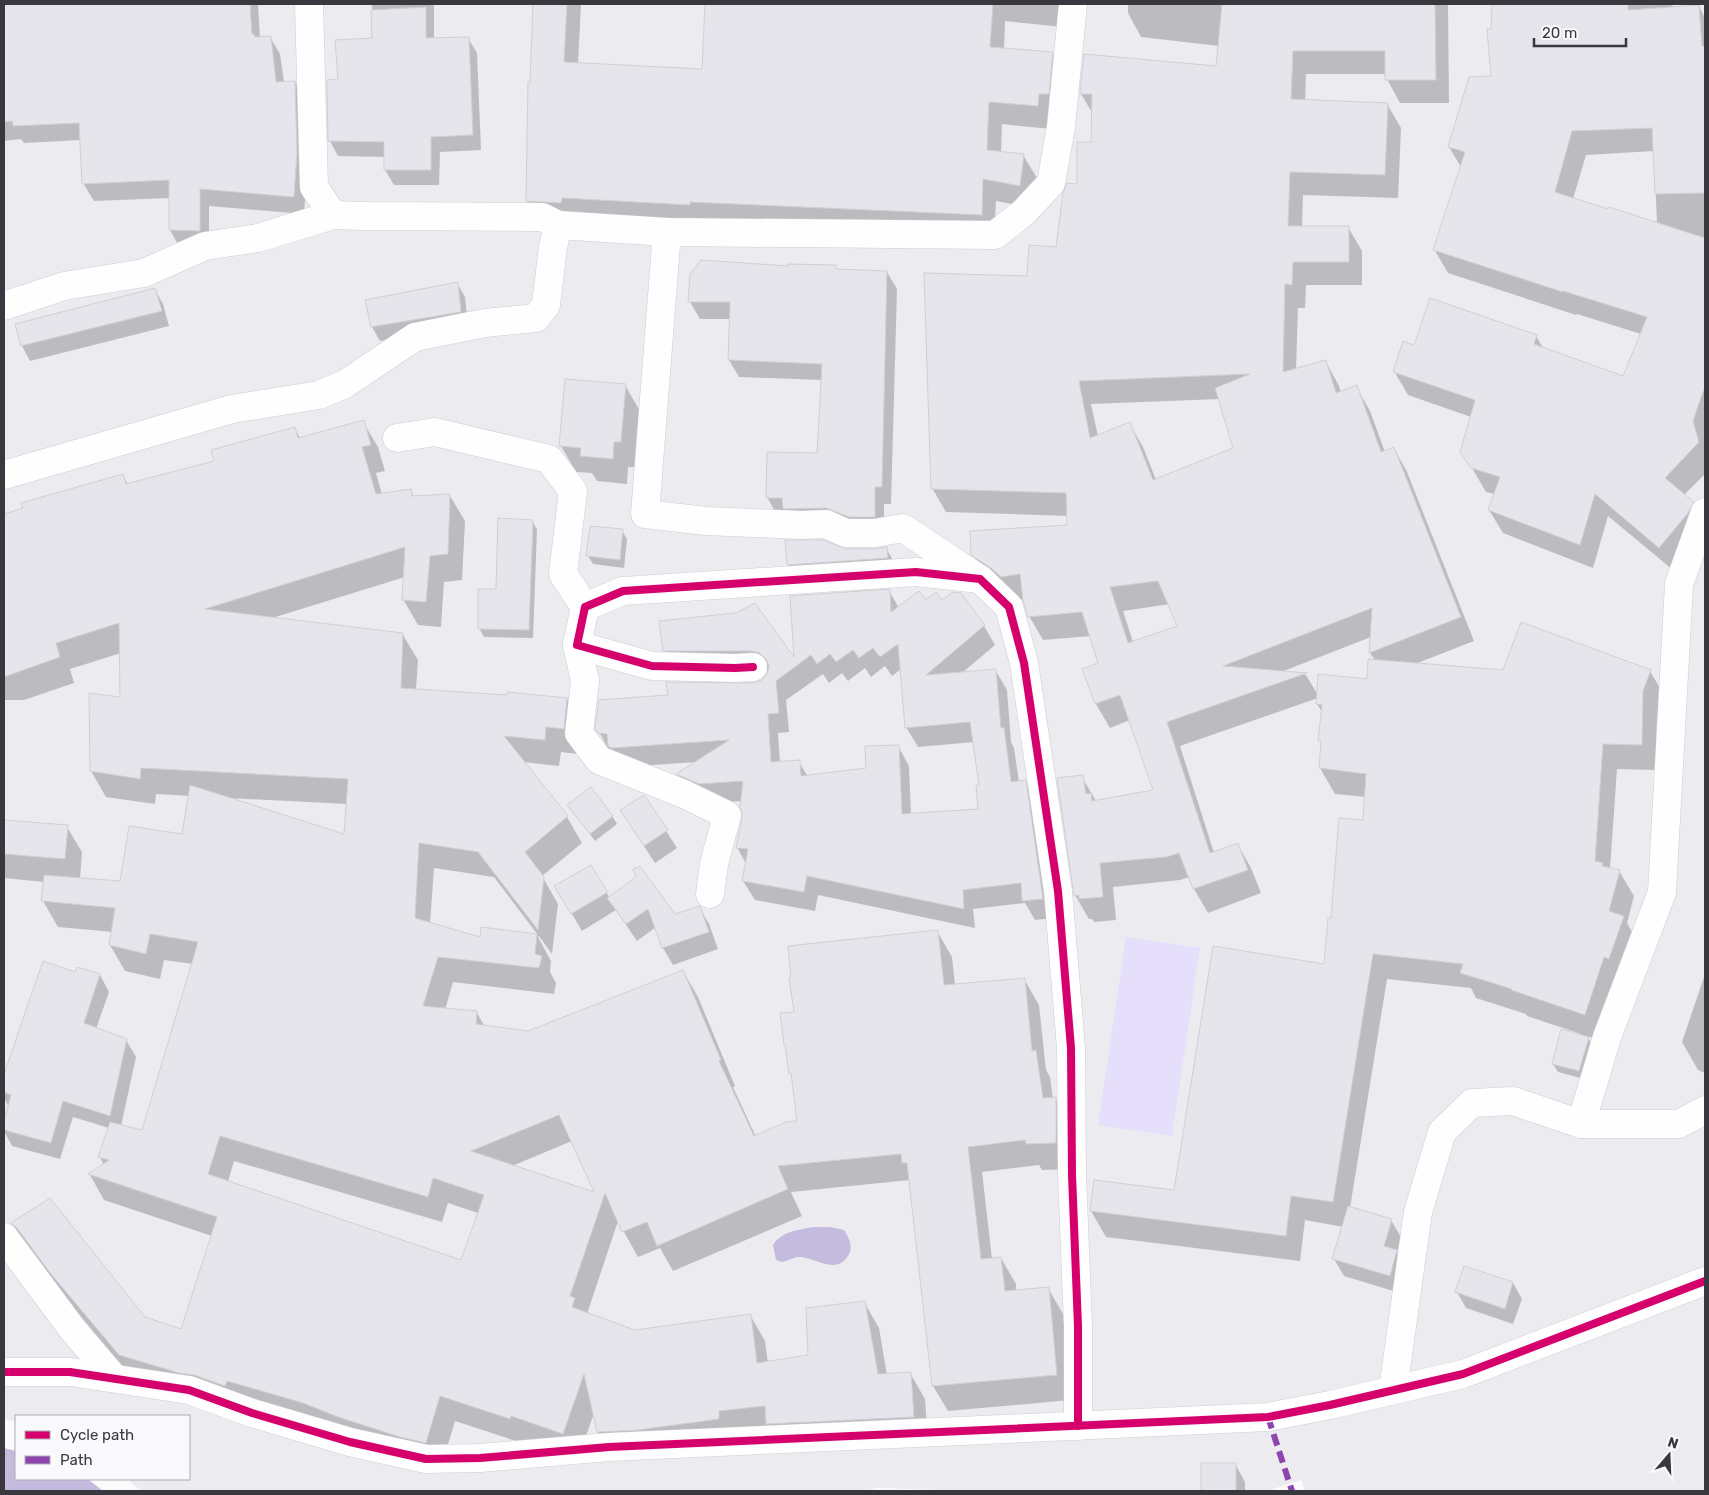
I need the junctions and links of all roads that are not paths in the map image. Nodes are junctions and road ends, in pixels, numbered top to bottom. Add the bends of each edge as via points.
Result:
1 (309, 4) edge
2 (1073, 4) edge
3 (333, 215) junction
4 (558, 225) junction
5 (667, 232) junction
6 (4, 306) edge
7 (397, 438) dead end
8 (4, 475) edge
9 (1705, 512) edge
10 (980, 579) junction
11 (585, 607) junction
12 (577, 646) junction
13 (753, 666) dead end
14 (710, 894) dead end
15 (1705, 1110) edge
16 (1581, 1124) junction
17 (4, 1237) edge
18 (1705, 1282) edge
19 (4, 1372) edge
20 (114, 1378) junction
21 (1393, 1390) junction
22 (1078, 1426) junction

1 - 3 street via 314,187
2 - 5 street via 1061,127 1051,183 1024,212 995,235
3 - 4 street via 542,217
3 - 6 street via 258,238 205,246 144,273 64,286
4 - 5 street
4 - 8 street via 546,305 536,318 415,337 345,384 319,395 232,409
5 - 10 street via 645,514 706,521 826,524 846,533 904,528
7 - 11 street via 434,432 549,459 572,491 562,574
9 - 16 street via 1678,584 1662,892 1607,1037
10 - 11 street via 916,572 623,591
10 - 22 street via 1008,607 1024,663 1058,891 1071,1048
11 - 12 street
12 - 13 street via 652,666
12 - 14 street via 585,681 578,733 599,760 727,815
15 - 16 street via 1679,1124
16 - 21 street via 1513,1101 1472,1103 1442,1132 1418,1212
17 - 20 street via 73,1330
18 - 21 street via 1463,1374
19 - 20 street via 70,1372
20 - 22 street via 189,1390 252,1414 350,1442 426,1459 480,1458 609,1447
21 - 22 street via 1268,1417

